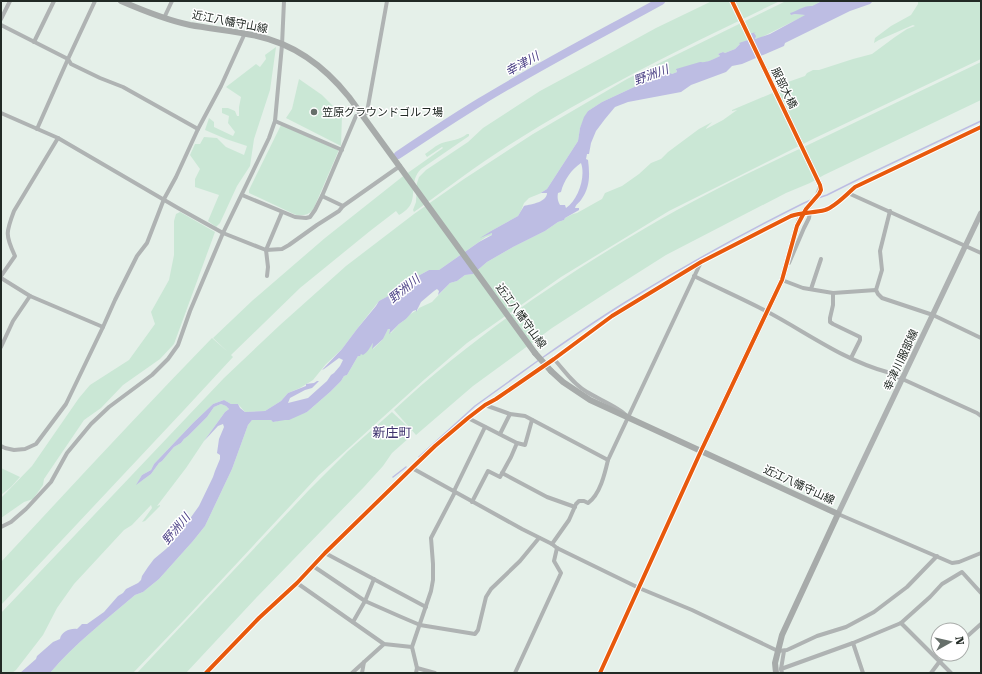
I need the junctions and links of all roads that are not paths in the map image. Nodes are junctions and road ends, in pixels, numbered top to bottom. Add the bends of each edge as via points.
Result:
1 (10, 1) edge
2 (54, 1) edge
3 (95, 1) edge
4 (121, 1) edge
5 (172, 1) edge
6 (284, 1) edge
7 (387, 1) edge
8 (732, 1) edge
9 (164, 18) junction
10 (1, 19) edge
11 (1, 25) edge
12 (245, 34) junction
13 (34, 42) junction
14 (282, 44) junction
15 (68, 60) junction
16 (1, 113) edge
17 (360, 116) junction
18 (275, 120) junction
19 (981, 127) edge
20 (37, 129) junction
21 (198, 129) junction
22 (58, 138) junction
23 (342, 150) junction
24 (400, 166) junction
25 (848, 193) junction
26 (242, 195) junction
27 (322, 196) junction
28 (164, 199) junction
29 (343, 206) junction
30 (808, 210) junction
31 (890, 211) junction
32 (282, 212) junction
33 (981, 213) edge
34 (223, 233) junction
35 (965, 246) junction
36 (266, 250) junction
37 (981, 253) edge
38 (821, 259) dead end
39 (701, 262) junction
40 (786, 264) junction
41 (267, 276) dead end
42 (694, 276) junction
43 (1, 277) edge
44 (782, 280) junction
45 (811, 289) junction
46 (876, 290) junction
47 (833, 293) junction
48 (30, 296) junction
49 (766, 311) junction
50 (933, 314) junction
51 (103, 327) junction
52 (981, 338) edge
53 (1, 347) edge
54 (851, 358) junction
55 (554, 359) junction
56 (902, 379) junction
57 (485, 405) junction
58 (510, 414) junction
59 (981, 416) edge
60 (468, 418) junction
61 (628, 418) junction
62 (532, 420) junction
63 (485, 427) junction
64 (500, 434) junction
65 (517, 443) junction
66 (1, 446) edge
67 (701, 451) junction
68 (608, 460) junction
69 (412, 468) junction
70 (502, 474) junction
71 (454, 492) junction
72 (472, 502) junction
73 (575, 507) junction
74 (838, 514) junction
75 (1, 527) edge
76 (539, 538) junction
77 (552, 544) junction
78 (557, 548) junction
79 (325, 553) junction
80 (981, 553) edge
81 (937, 556) junction
82 (313, 566) junction
83 (374, 579) junction
84 (298, 583) junction
85 (639, 588) junction
86 (981, 593) edge
87 (364, 601) junction
88 (426, 607) junction
89 (353, 622) junction
90 (901, 623) junction
91 (981, 624) edge
92 (420, 625) junction
93 (970, 634) edge
94 (853, 643) junction
95 (384, 644) junction
96 (412, 647) junction
97 (781, 651) junction
98 (930, 651) edge
99 (364, 662) junction
100 (939, 662) edge
101 (941, 662) edge
102 (417, 668) junction
103 (777, 672) edge
104 (206, 673) edge
105 (352, 673) edge
106 (362, 673) edge
107 (416, 673) edge
108 (434, 673) edge
109 (515, 673) edge
110 (600, 673) edge
111 (863, 673) edge
112 (931, 673) edge
113 (951, 673) edge

1 - 10 street
2 - 13 street
3 - 15 street
4 - 9 main road, 近江八幡守山線
5 - 9 street
6 - 14 street
7 - 17 street via 367,112
8 - 30 street, 服部大橋 via 819,183 821,190
9 - 12 main road, 近江八幡守山線
11 - 13 street
12 - 14 main road, 近江八幡守山線
12 - 21 street
13 - 15 street
14 - 17 main road, 近江八幡守山線 via 310,59 331,76
14 - 18 street
15 - 20 street
15 - 21 street via 71,64 100,78 122,86
16 - 20 street
17 - 23 street
17 - 24 main road, 近江八幡守山線
18 - 23 street
18 - 26 street
19 - 25 street via 855,187
20 - 22 street
21 - 28 street
22 - 28 street
22 - 43 street via 9,220 8,242 15,256
23 - 27 street
24 - 29 street
24 - 61 main road, 近江八幡守山線, bridge via 534,352 551,371 590,400
25 - 30 street via 826,210
25 - 31 street
26 - 32 street
26 - 34 street
27 - 29 street
27 - 32 street via 310,217 301,219
28 - 34 street
28 - 51 street via 147,243 137,256
29 - 36 street via 290,246
30 - 39 street via 791,216
30 - 40 street, bridge via 801,216
30 - 40 street via 809,218 789,263
31 - 35 street
31 - 46 street via 880,251 882,270
32 - 36 street
33 - 35 street, 幸津川服部線
34 - 36 street
34 - 75 street via 178,345 168,359 91,424 66,453 51,482 26,509
35 - 37 street
35 - 50 street, 幸津川服部線
36 - 41 street
38 - 45 street
39 - 42 street
39 - 55 street via 612,316
40 - 44 street
42 - 49 street
42 - 61 street
43 - 48 street
44 - 45 street
44 - 49 street
45 - 47 street
46 - 47 street
46 - 50 street via 882,298
47 - 54 street via 830,322 860,337
48 - 51 street
48 - 53 street via 13,321
49 - 54 street via 825,346
49 - 67 street
50 - 52 street
50 - 56 street, 幸津川服部線
51 - 66 street via 66,404 36,444 14,450
54 - 56 street
55 - 57 street
55 - 61 street via 585,391 623,411
56 - 59 street
56 - 74 street, 幸津川服部線
57 - 58 street
57 - 60 street
58 - 62 street via 525,416
58 - 64 street
60 - 63 street
60 - 69 street
61 - 67 main road, 近江八幡守山線
61 - 68 street
62 - 65 street via 525,445
62 - 68 street
63 - 64 street
63 - 71 street
64 - 65 street
65 - 70 street
67 - 74 main road, 近江八幡守山線
67 - 85 street
68 - 73 street via 602,481 591,502 579,501
69 - 71 street
69 - 79 street
70 - 72 street via 500,477 488,471
70 - 73 street via 547,497
71 - 72 street
71 - 88 street via 432,538 432,580
72 - 76 street
73 - 77 street
74 - 81 street
74 - 97 main road, 近江八幡守山線 via 782,635
76 - 77 street
76 - 92 street via 491,589 486,597 475,634
77 - 78 street
78 - 85 street
78 - 109 street via 554,561 561,573
79 - 82 street
79 - 83 street
80 - 81 street via 955,563
81 - 97 street via 908,587 874,612 846,627
82 - 84 street
82 - 87 street
83 - 87 street
83 - 88 street
84 - 89 street
84 - 104 street via 259,618
85 - 97 street
85 - 110 street
86 - 90 street via 962,572 942,584
87 - 89 street
87 - 92 street
88 - 92 street
89 - 95 street
90 - 94 street
90 - 98 street
91 - 93 street
92 - 96 street
94 - 103 street
94 - 111 street
95 - 96 street
95 - 99 street
96 - 102 street
97 - 103 main road, 近江八幡守山線 via 775,663
99 - 105 street
99 - 106 street
100 - 112 street
101 - 113 street
102 - 107 street
102 - 108 street

